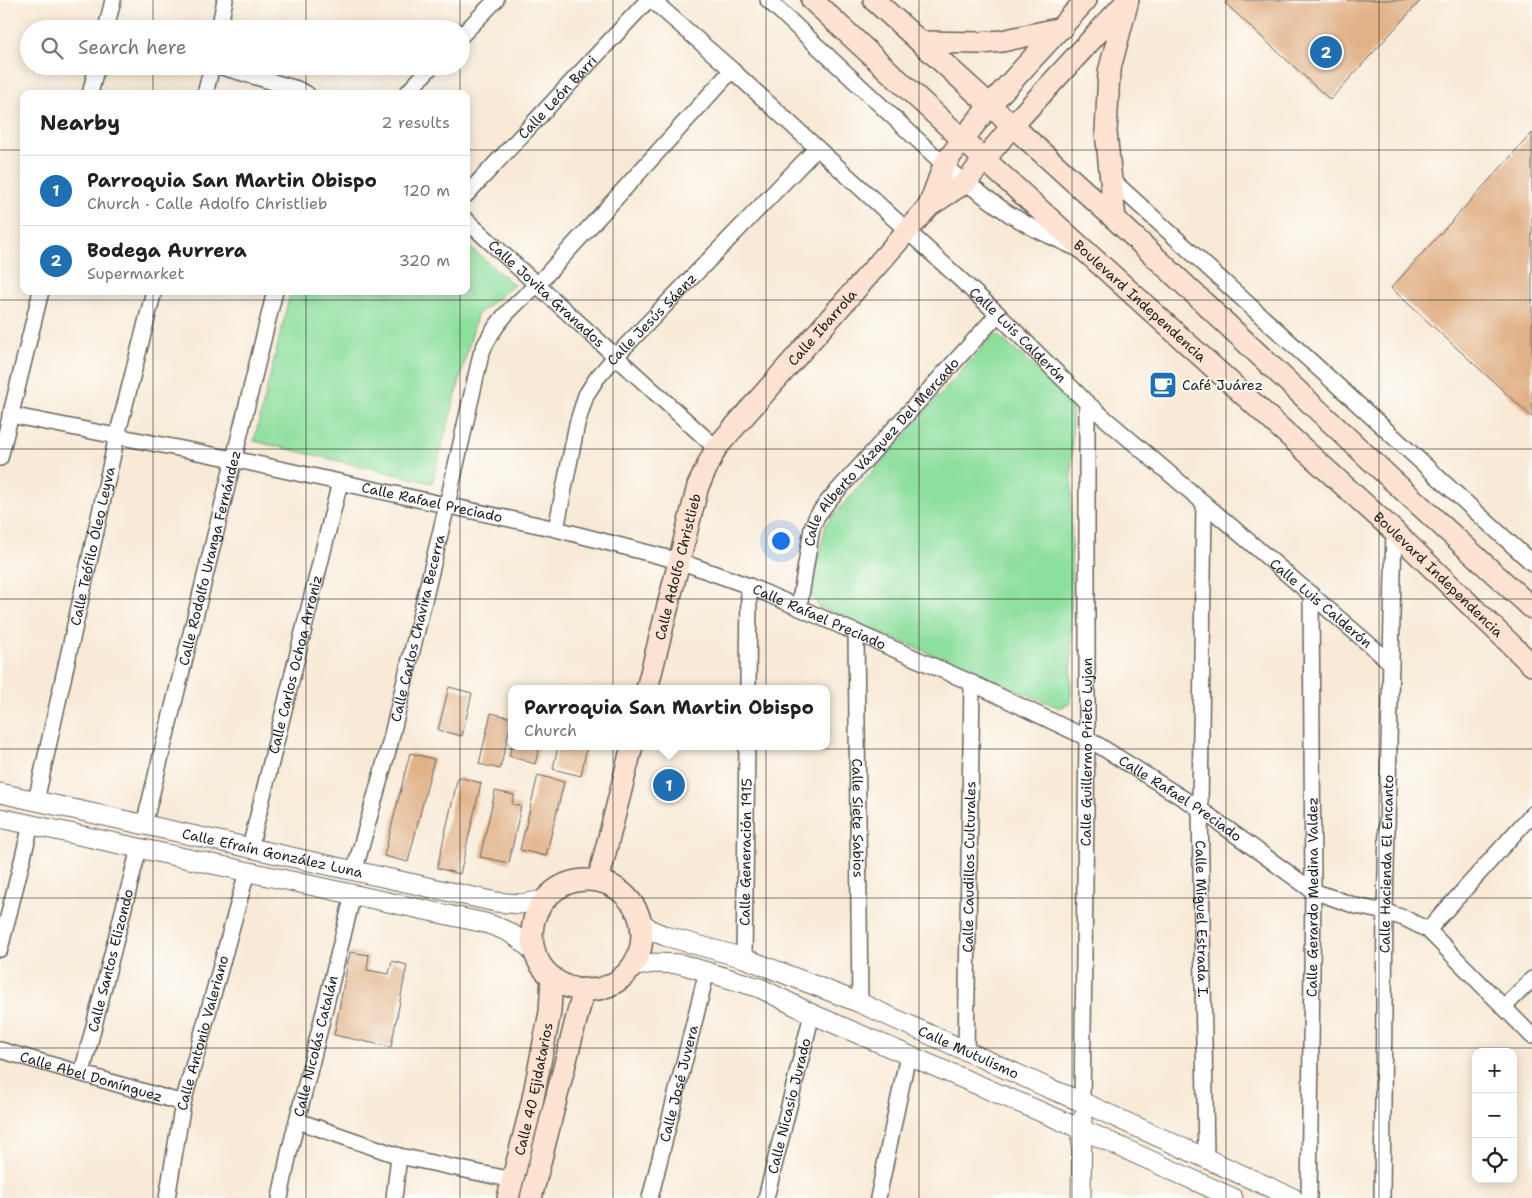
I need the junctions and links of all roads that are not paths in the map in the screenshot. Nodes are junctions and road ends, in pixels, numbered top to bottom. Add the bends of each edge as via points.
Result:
1 (113, 0) edge
2 (225, 0) edge
3 (496, 0) edge
4 (650, 0) edge
5 (768, 0) edge
6 (812, 0) edge
7 (874, 0) edge
8 (1086, 0) edge
9 (1128, 0) edge
10 (108, 20) edge
11 (221, 20) edge
12 (470, 27) edge
13 (1062, 28) junction
14 (921, 42) junction
15 (732, 70) junction
16 (94, 75) edge
17 (210, 75) edge
18 (250, 75) edge
19 (424, 75) edge
20 (91, 90) edge
21 (206, 90) edge
22 (299, 90) edge
23 (410, 90) edge
24 (990, 106) junction
25 (1012, 126) junction
26 (962, 139) junction
27 (817, 148) junction
28 (985, 160) junction
29 (944, 165) junction
30 (1111, 179) junction
31 (966, 182) junction
32 (470, 191) edge
33 (929, 206) junction
34 (1114, 219) junction
35 (470, 224) edge
36 (907, 231) junction
37 (1089, 254) junction
38 (538, 284) junction
39 (40, 295) edge
40 (153, 295) edge
41 (274, 295) edge
42 (998, 314) junction
43 (616, 356) junction
44 (1088, 403) junction
45 (10, 415) junction
46 (117, 436) junction
47 (716, 448) junction
48 (0, 458) edge
49 (233, 459) junction
50 (340, 482) junction
51 (1204, 502) junction
52 (447, 505) junction
53 (556, 529) junction
54 (1394, 531) junction
55 (679, 561) junction
56 (1532, 563) edge
57 (749, 586) junction
58 (1310, 594) junction
59 (799, 607) junction
60 (1532, 608) edge
61 (856, 632) junction
62 (1391, 663) junction
63 (1532, 665) edge
64 (972, 683) junction
65 (648, 685) edge
66 (748, 685) edge
67 (1087, 738) junction
68 (631, 750) edge
69 (747, 750) edge
70 (0, 793) edge
71 (36, 801) junction
72 (1200, 809) junction
73 (1532, 814) edge
74 (0, 818) edge
75 (31, 825) junction
76 (144, 825) junction
77 (139, 848) junction
78 (250, 848) junction
79 (247, 872) junction
80 (354, 872) junction
81 (598, 880) junction
82 (1313, 891) junction
83 (353, 894) junction
84 (545, 900) junction
85 (1385, 912) junction
86 (640, 921) junction
87 (1428, 930) junction
88 (0, 949) edge
89 (536, 953) junction
90 (744, 958) junction
91 (632, 967) junction
92 (707, 971) junction
93 (552, 977) junction
94 (1532, 979) edge
95 (584, 989) junction
96 (860, 1003) junction
97 (1504, 1007) junction
98 (812, 1014) junction
99 (1532, 1036) edge
100 (0, 1050) edge
101 (966, 1051) junction
102 (908, 1055) junction
103 (82, 1073) junction
104 (1082, 1102) junction
105 (183, 1103) junction
106 (532, 1103) junction
107 (555, 1109) junction
108 (298, 1121) junction
109 (1081, 1129) junction
110 (400, 1156) junction
111 (1206, 1157) junction
112 (511, 1189) edge
113 (1199, 1190) edge
114 (167, 1198) edge
115 (280, 1198) edge
116 (394, 1198) edge
117 (531, 1198) edge
118 (650, 1198) edge
119 (766, 1198) edge
120 (878, 1198) edge
121 (1081, 1198) edge
122 (1233, 1198) edge
123 (1294, 1198) edge
124 (1309, 1198) edge
125 (1382, 1198) edge

1 - 10 street
2 - 11 street
3 - 12 street
4 - 15 street, Calle Luis Calderón
4 - 32 street, Calle León Barri
5 - 29 street
6 - 26 main road, Boulevard Independencia
7 - 14 main road
8 - 13 main road, Calle Ibarrola
9 - 25 main road, Calle Ibarrola
9 - 30 main road via 1109,72 1106,132
13 - 14 main road via 1002,41
13 - 24 main road, Calle Ibarrola
14 - 24 main road
15 - 27 street, Calle Luis Calderón
15 - 38 street
16 - 20 street
17 - 21 street
18 - 22 street
19 - 23 street
24 - 25 main road
24 - 26 main road, Calle Ibarrola
25 - 28 main road, Calle Ibarrola
25 - 34 main road
26 - 28 main road, Boulevard Independencia
26 - 29 main road, Calle Ibarrola
27 - 36 street, Calle Luis Calderón
27 - 43 street, Calle Jesús Sáenz
28 - 31 main road, Calle Ibarrola
28 - 37 main road, Boulevard Independencia
29 - 31 street
29 - 33 main road, Calle Ibarrola
30 - 34 main road
30 - 56 street
31 - 33 main road, Calle Ibarrola
31 - 37 street via 1009,214
33 - 36 main road, Calle Ibarrola
34 - 60 main road
35 - 38 street, Calle Jovita Granados
36 - 42 street, Calle Luis Calderón
36 - 47 main road, Calle Ibarrola
37 - 54 main road, Boulevard Independencia
38 - 43 street, Calle Jovita Granados
38 - 52 street, Calle Carlos Chavira Becerra via 494,327 481,354
39 - 45 street
40 - 46 street, Calle Teófilo Óleo Leyva
41 - 49 street, Calle Rodolfo Uranga Fernández
42 - 44 street, Calle Luis Calderón
42 - 59 street, Calle Alberto Vázquez Del Mercado via 817,516 810,537
43 - 47 street, Calle Jovita Granados
43 - 53 street, Calle Jesús Sáenz via 586,395
44 - 51 street, Calle Luis Calderón
44 - 67 street, Calle Guillermo Prieto Lujan
45 - 46 street, Calle Rafael Preciado
45 - 48 street
46 - 49 street, Calle Rafael Preciado
46 - 71 street, Calle Teófilo Óleo Leyva
47 - 55 main road, Calle Adolfo Christlieb via 698,486
49 - 50 street, Calle Rafael Preciado
49 - 76 street, Calle Rodolfo Uranga Fernández
50 - 52 street, Calle Rafael Preciado
50 - 78 street, Calle Carlos Ochoa Arroniz
51 - 58 street, Calle Luis Calderón
51 - 72 street, Calle Miguel Estrada I.
52 - 53 street, Calle Rafael Preciado
52 - 80 street, Calle Carlos Chavira Becerra via 389,747
53 - 55 street, Calle Rafael Preciado
54 - 62 street, Calle Hacienda El Encanto
54 - 63 main road, Boulevard Independencia
55 - 57 street, Calle Rafael Preciado
55 - 65 main road, Calle Adolfo Christlieb
57 - 59 street, Calle Rafael Preciado
57 - 66 street
58 - 62 street, Calle Luis Calderón
58 - 82 street, Calle Gerardo Medina Valdez
59 - 61 street, Calle Rafael Preciado
61 - 64 street, Calle Rafael Preciado
61 - 96 street, Calle Siete Sabios
62 - 85 street, Calle Hacienda El Encanto
64 - 67 street, Calle Rafael Preciado
64 - 101 street, Calle Caudillos Culturales
67 - 72 street, Calle Rafael Preciado
67 - 104 street, Calle Guillermo Prieto Lujan
68 - 81 main road
69 - 90 street, Calle Generación 1915
70 - 71 street, Calle Efraín González Luna
71 - 76 street, Calle Efraín González Luna
72 - 82 street, Calle Rafael Preciado
72 - 111 street, Calle Miguel Estrada I.
73 - 87 street
74 - 75 street, Calle Efraín González Luna
75 - 77 street, Calle Efraín González Luna
75 - 88 street
76 - 78 street, Calle Efraín González Luna
77 - 79 street, Calle Efraín González Luna
77 - 103 street, Calle Santos Elizondo
78 - 80 street, Calle Efraín González Luna
79 - 83 street, Calle Efraín González Luna
79 - 105 street, Calle Antonio Valeriano
80 - 84 street, Calle Efraín González Luna via 496,902 520,904
81 - 84 main road via 569,883
81 - 86 main road via 614,886 628,897
82 - 85 street, Calle Rafael Preciado
82 - 124 street, Calle Gerardo Medina Valdez
83 - 89 street, Calle Efraín González Luna via 485,923 517,936
83 - 108 street, Calle Nicolás Catalán
84 - 89 main road via 536,916 532,935
85 - 87 street, Calle Rafael Preciado
85 - 125 street, Calle Hacienda El Encanto
86 - 90 street, Calle Mutulismo via 665,936
86 - 91 main road via 642,941
87 - 97 street, Calle Rafael Preciado
89 - 93 main road
90 - 96 street, Calle Mutulismo
91 - 92 street, Calle Mutulismo via 654,963 681,964
91 - 95 main road via 607,986 596,990
92 - 98 street, Calle Mutulismo via 760,988
92 - 118 street, Calle José Juvera
93 - 95 main road via 564,986
93 - 106 main road, Calle 40 Ejidatarios via 550,1012
94 - 97 street
95 - 107 main road, Calle 40 Ejidatarios
96 - 101 street, Calle Mutulismo
97 - 99 street, Calle Rafael Preciado
98 - 102 street, Calle Mutulismo
98 - 119 street, Calle Nicasio Jurado
100 - 103 street, Calle Abel Domínguez
101 - 104 street, Calle Mutulismo
102 - 109 street, Calle Mutulismo
102 - 120 street
103 - 105 street, Calle Abel Domínguez
104 - 109 street
104 - 111 street, Calle Mutulismo
105 - 114 street, Calle Antonio Valeriano
106 - 107 main road
106 - 112 main road, Calle 40 Ejidatarios
107 - 117 main road, Calle 40 Ejidatarios
108 - 110 street
108 - 115 street, Calle Nicolás Catalán
109 - 113 street, Calle Mutulismo
109 - 121 street
110 - 112 street
110 - 116 street
111 - 123 street, Calle Mutulismo
113 - 122 street, Calle Mutulismo

